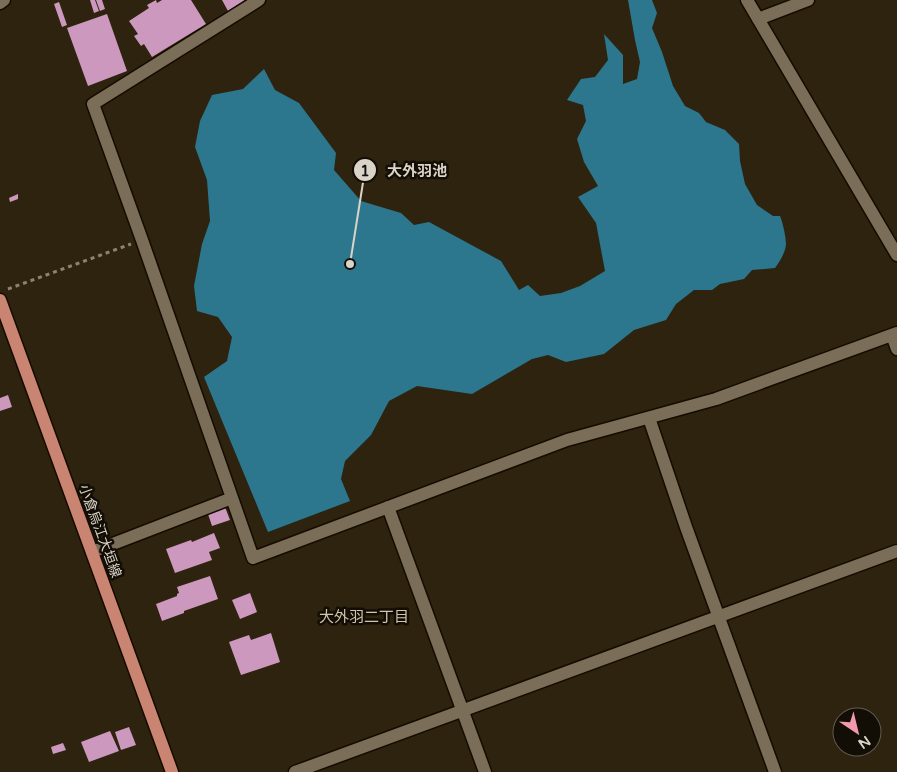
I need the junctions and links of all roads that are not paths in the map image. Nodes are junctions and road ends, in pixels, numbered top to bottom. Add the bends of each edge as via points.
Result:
1 (4, 0) edge
2 (259, 0) edge
3 (747, 0) edge
4 (808, 0) edge
5 (0, 3) edge
6 (758, 19) junction
7 (897, 255) edge
8 (0, 300) edge
9 (894, 334) edge
10 (897, 349) edge
11 (649, 418) junction
12 (232, 498) junction
13 (388, 507) junction
14 (897, 551) edge
15 (92, 552) junction
16 (718, 616) junction
17 (463, 710) junction
18 (172, 772) edge
19 (295, 772) edge
20 (485, 772) edge
21 (775, 772) edge

1 - 5 street
2 - 12 street via 92,104
3 - 6 street
4 - 6 street
6 - 7 street
8 - 15 main road, 小倉烏江大垣線
9 - 10 street
9 - 11 street via 716,399
11 - 13 street via 567,440
11 - 16 street
12 - 13 street via 253,558
12 - 15 street
13 - 17 street
14 - 16 street
15 - 18 main road, 小倉烏江大垣線
16 - 17 street
16 - 21 street
17 - 19 street
17 - 20 street

